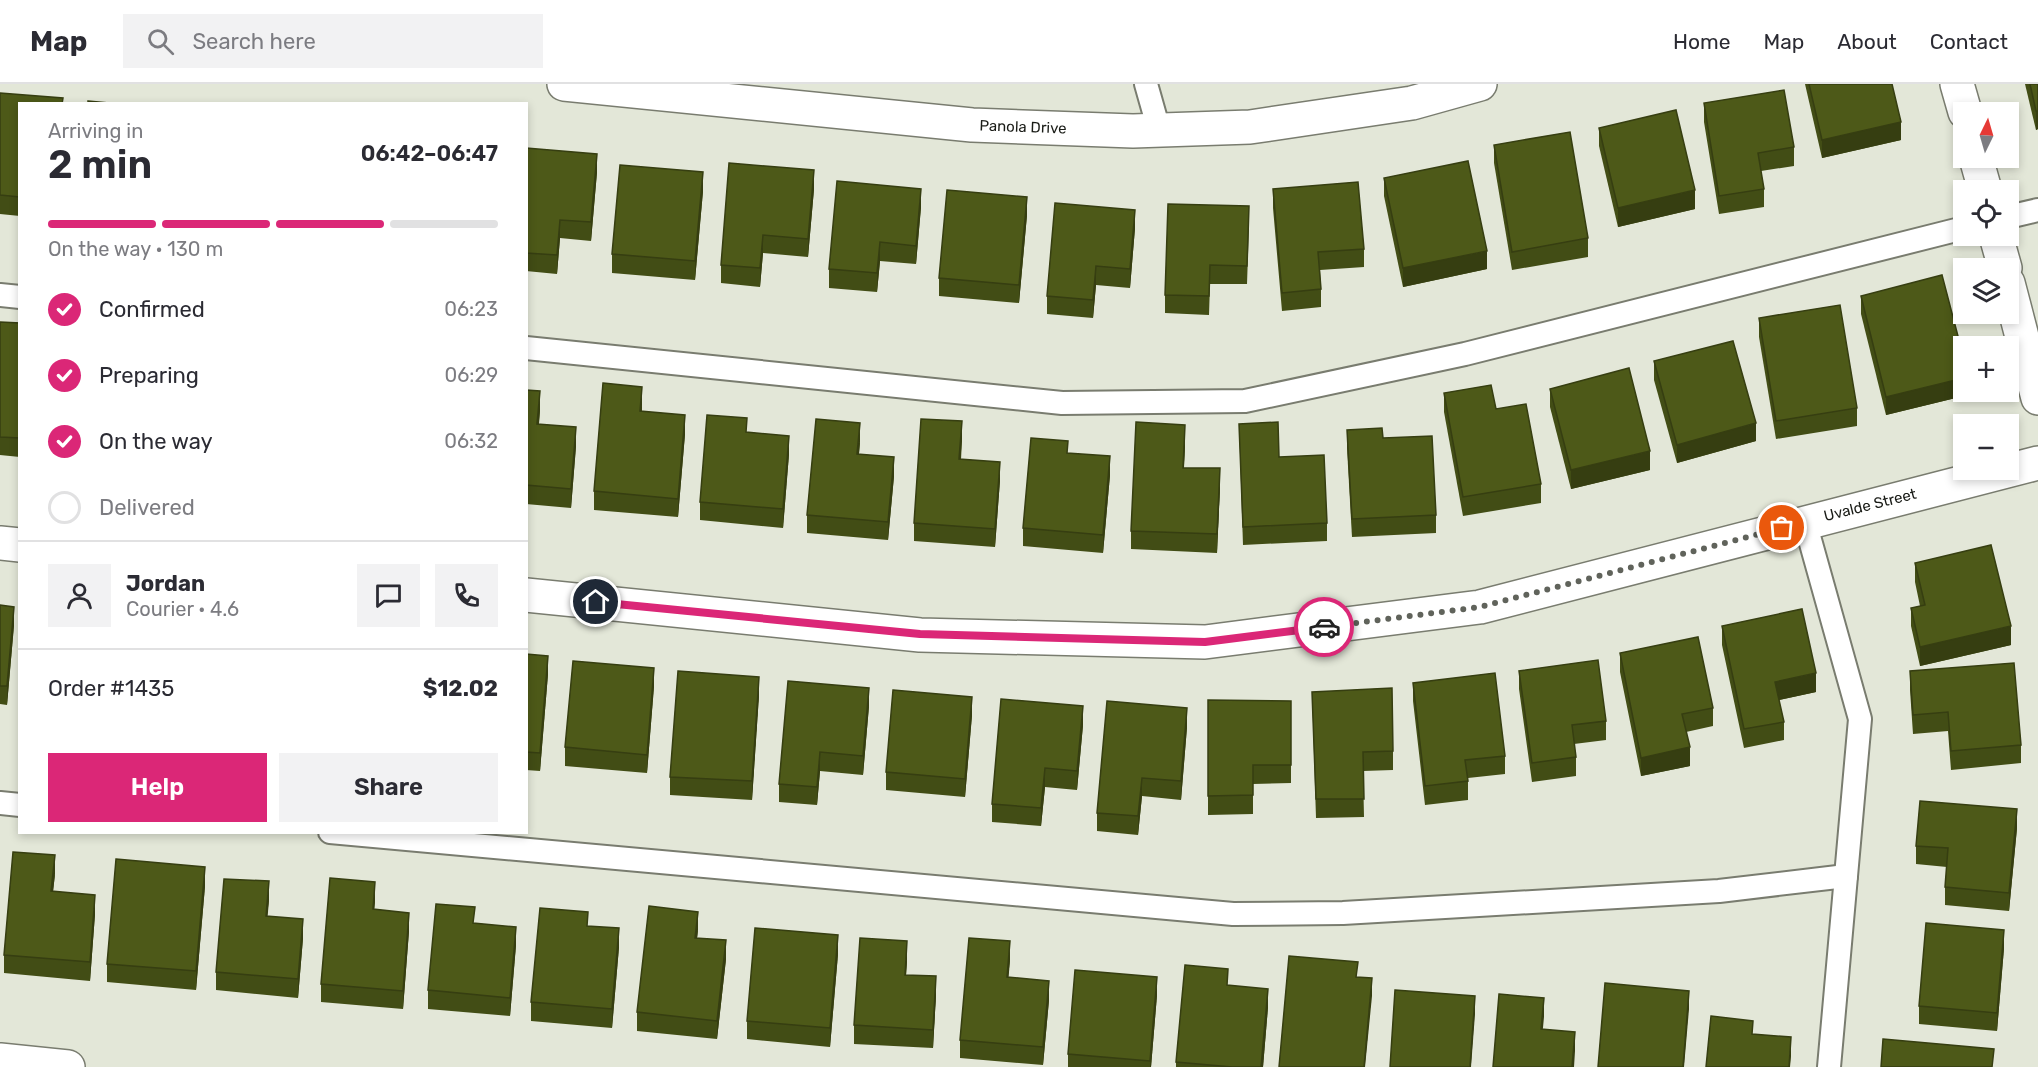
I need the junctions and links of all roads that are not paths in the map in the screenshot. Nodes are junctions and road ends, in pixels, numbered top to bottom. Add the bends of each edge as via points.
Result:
1 (564, 84) edge
2 (1146, 84) edge
3 (1480, 84) edge
4 (1957, 84) edge
5 (1410, 93) edge
6 (1962, 102) edge
7 (1159, 130) junction
8 (2038, 210) edge
9 (2019, 214) edge
10 (1953, 231) edge
11 (0, 295) edge
12 (18, 297) edge
13 (2019, 324) edge
14 (528, 348) edge
15 (2038, 398) edge
16 (2038, 463) edge
17 (1805, 522) junction
18 (0, 543) edge
19 (18, 545) edge
20 (528, 595) edge
21 (0, 803) edge
22 (18, 805) edge
23 (352, 834) edge
24 (1846, 876) junction
25 (0, 1060) edge
26 (68, 1067) edge
27 (1829, 1067) edge

1 - 7 street, Panola Drive via 972,125
2 - 7 lane
3 - 5 street, Panola Drive
4 - 6 street
5 - 7 street, Panola Drive via 1250,127
8 - 9 lane
10 - 14 lane via 1465,354 1245,401 1062,402
11 - 12 lane
13 - 15 street
16 - 17 street, Uvalde Street
17 - 20 street, Uvalde Street via 1480,607 1205,642 920,634
17 - 24 lane via 1860,719
18 - 19 street
21 - 22 lane
23 - 24 lane via 1233,914 1343,913 1695,892
24 - 27 lane
25 - 26 street

